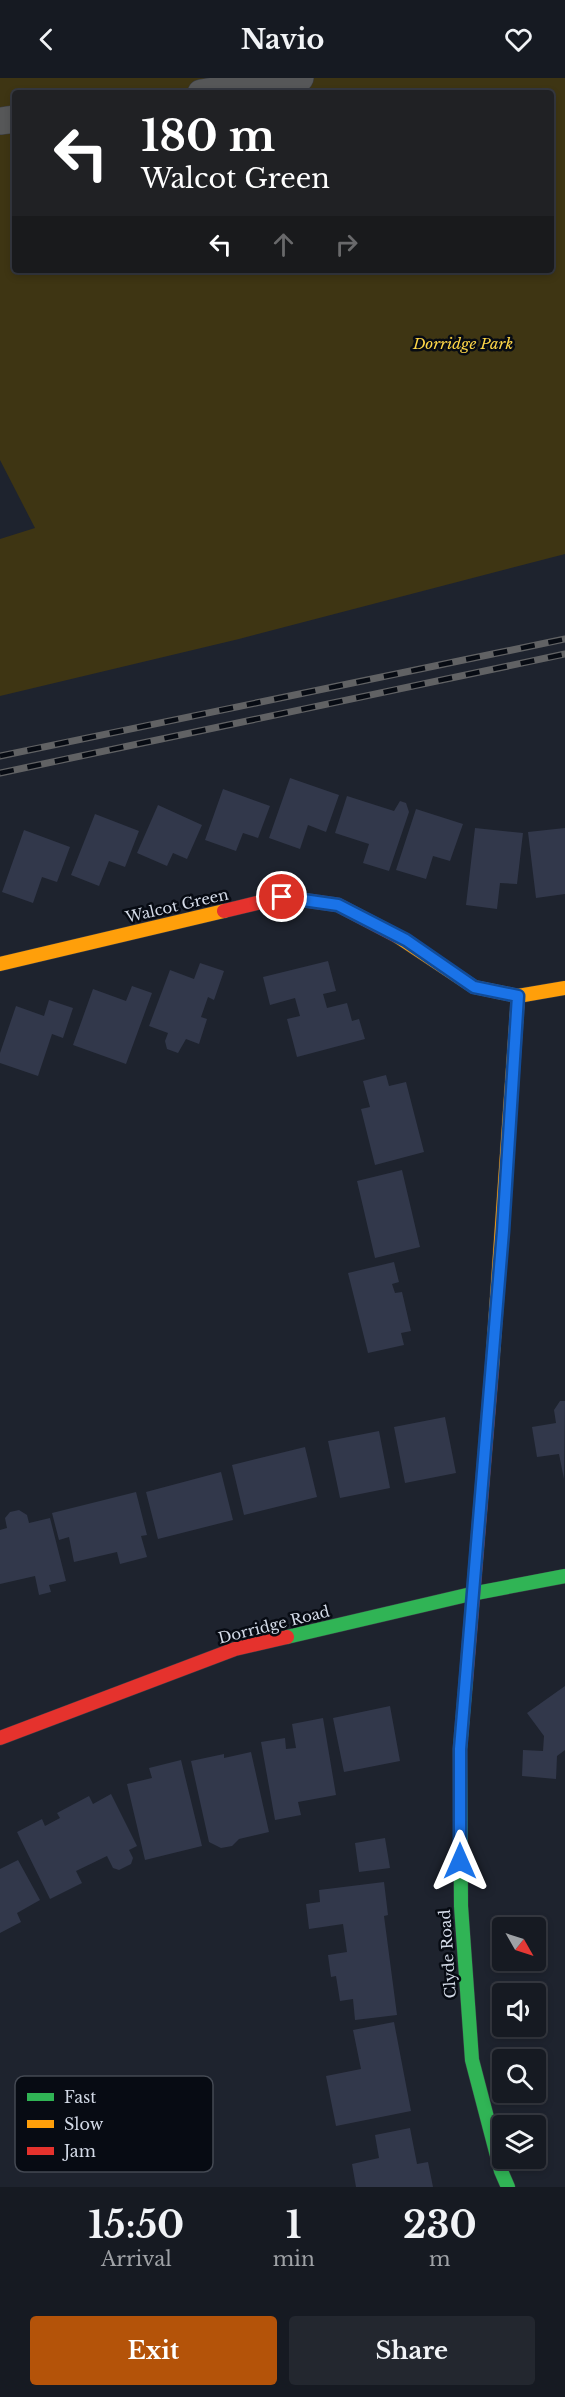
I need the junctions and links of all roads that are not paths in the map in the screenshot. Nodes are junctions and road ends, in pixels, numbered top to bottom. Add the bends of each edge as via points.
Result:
1 (300, 78) edge
2 (221, 90) edge
3 (0, 964) edge
4 (565, 988) edge
5 (518, 996) junction
6 (565, 1576) edge
7 (471, 1594) junction
8 (0, 1738) edge
9 (508, 2187) edge

1 - 2 street
3 - 5 street, Walcot Green via 282,897 338,905 406,940 474,987
4 - 5 street
5 - 7 street, Clyde Road via 503,1231
6 - 7 street, Dorridge Road
7 - 8 street, Dorridge Road via 235,1649
7 - 9 street, Clyde Road via 460,1749 460,1906 472,2060

